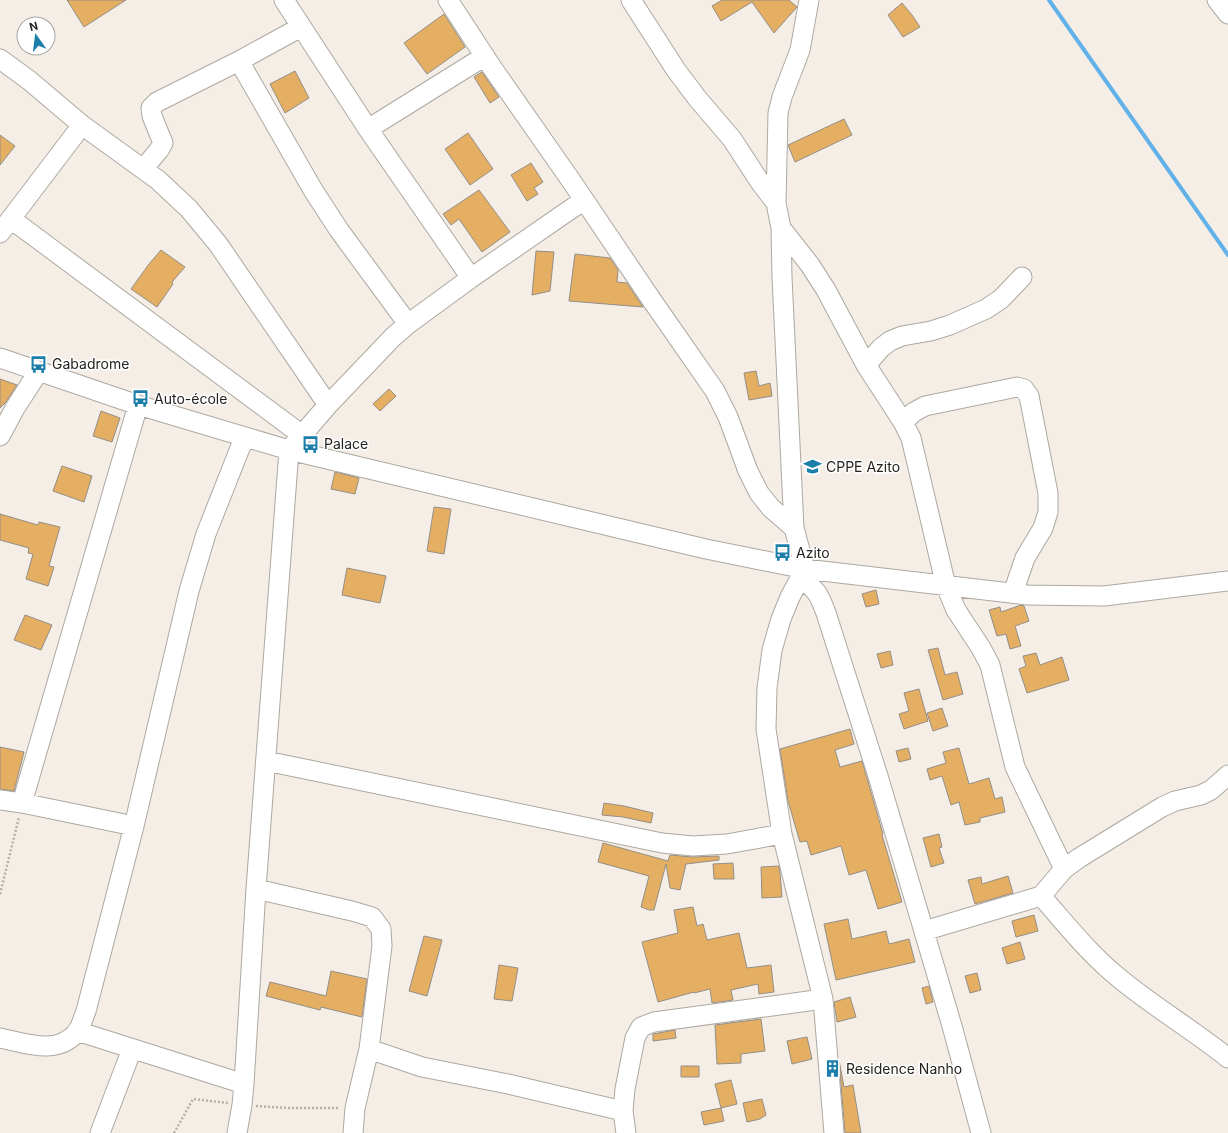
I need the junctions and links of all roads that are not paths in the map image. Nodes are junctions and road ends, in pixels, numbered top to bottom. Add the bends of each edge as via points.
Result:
1 (284, 0) edge
2 (448, 0) edge
3 (631, 0) edge
4 (809, 0) edge
5 (1217, 0) edge
6 (1228, 14) edge
7 (301, 27) junction
8 (485, 56) junction
9 (0, 59) edge
10 (239, 61) junction
11 (82, 125) junction
12 (368, 129) junction
13 (143, 168) junction
14 (584, 200) junction
15 (776, 203) junction
16 (5, 226) edge
17 (781, 228) junction
18 (1022, 277) dead end
19 (471, 278) junction
20 (408, 324) junction
21 (0, 358) edge
22 (866, 365) junction
23 (39, 370) junction
24 (138, 405) junction
25 (328, 405) junction
26 (903, 422) junction
27 (302, 435) junction
28 (0, 436) edge
29 (244, 438) junction
30 (289, 450) junction
31 (794, 528) junction
32 (803, 573) junction
33 (1228, 581) edge
34 (946, 586) junction
35 (1014, 593) junction
36 (266, 761) junction
37 (1228, 775) edge
38 (0, 800) edge
39 (22, 803) junction
40 (134, 826) junction
41 (782, 834) junction
42 (1064, 869) junction
43 (256, 889) junction
44 (1041, 896) junction
45 (924, 931) junction
46 (823, 999) junction
47 (78, 1031) junction
48 (0, 1038) edge
49 (132, 1048) junction
50 (369, 1049) junction
51 (1228, 1058) edge
52 (244, 1084) junction
53 (623, 1111) junction
54 (100, 1133) edge
55 (237, 1133) edge
56 (353, 1133) edge
57 (626, 1133) edge
58 (834, 1133) edge
59 (981, 1133) edge

1 - 7 street
2 - 8 street
3 - 15 street via 676,70 732,139
4 - 15 street via 800,50 778,113
5 - 6 street
7 - 10 street
7 - 12 street
8 - 12 street
8 - 14 street
9 - 11 street
10 - 13 street via 157,102 151,108 163,143
10 - 20 street via 313,190
11 - 13 street
11 - 16 street
12 - 19 street
13 - 25 street via 189,209 218,244
14 - 19 street
14 - 31 street via 715,391 759,493 771,508
15 - 17 street
16 - 27 street
17 - 22 street via 826,290
17 - 31 street
18 - 22 street via 1001,299 986,309 950,325 890,341
19 - 20 street
20 - 25 street
21 - 23 street
22 - 26 street
23 - 24 street
23 - 28 street via 14,408
24 - 29 street
24 - 39 street
25 - 27 street
26 - 34 street via 915,453
26 - 35 street via 925,406 1017,387 1024,389 1029,396 1047,486 1048,512 1043,528 1025,558
27 - 30 street
29 - 30 street
29 - 40 street via 206,534 189,591
30 - 32 street
30 - 36 street
31 - 32 street
32 - 34 street
32 - 41 street via 781,619 772,650 767,688 766,729
32 - 45 street via 820,597 878,776
33 - 35 street via 1104,596
34 - 35 street
34 - 42 street via 956,610 990,665 1014,767
36 - 41 street via 662,843 693,846 727,844
36 - 43 street
37 - 42 street via 1201,795 1162,807
38 - 39 street
39 - 40 street
40 - 47 street via 86,1012
41 - 46 street
42 - 44 street
43 - 50 street via 372,917 381,929 382,946
43 - 52 street
44 - 45 street
44 - 51 street via 1086,947 1118,977
45 - 59 street
46 - 53 street via 654,1022 641,1028 635,1038
46 - 58 street
47 - 48 street via 61,1044 42,1047
47 - 49 street
49 - 52 street
49 - 54 street
50 - 53 street via 422,1067
50 - 56 street via 355,1108
52 - 55 street
53 - 57 street

